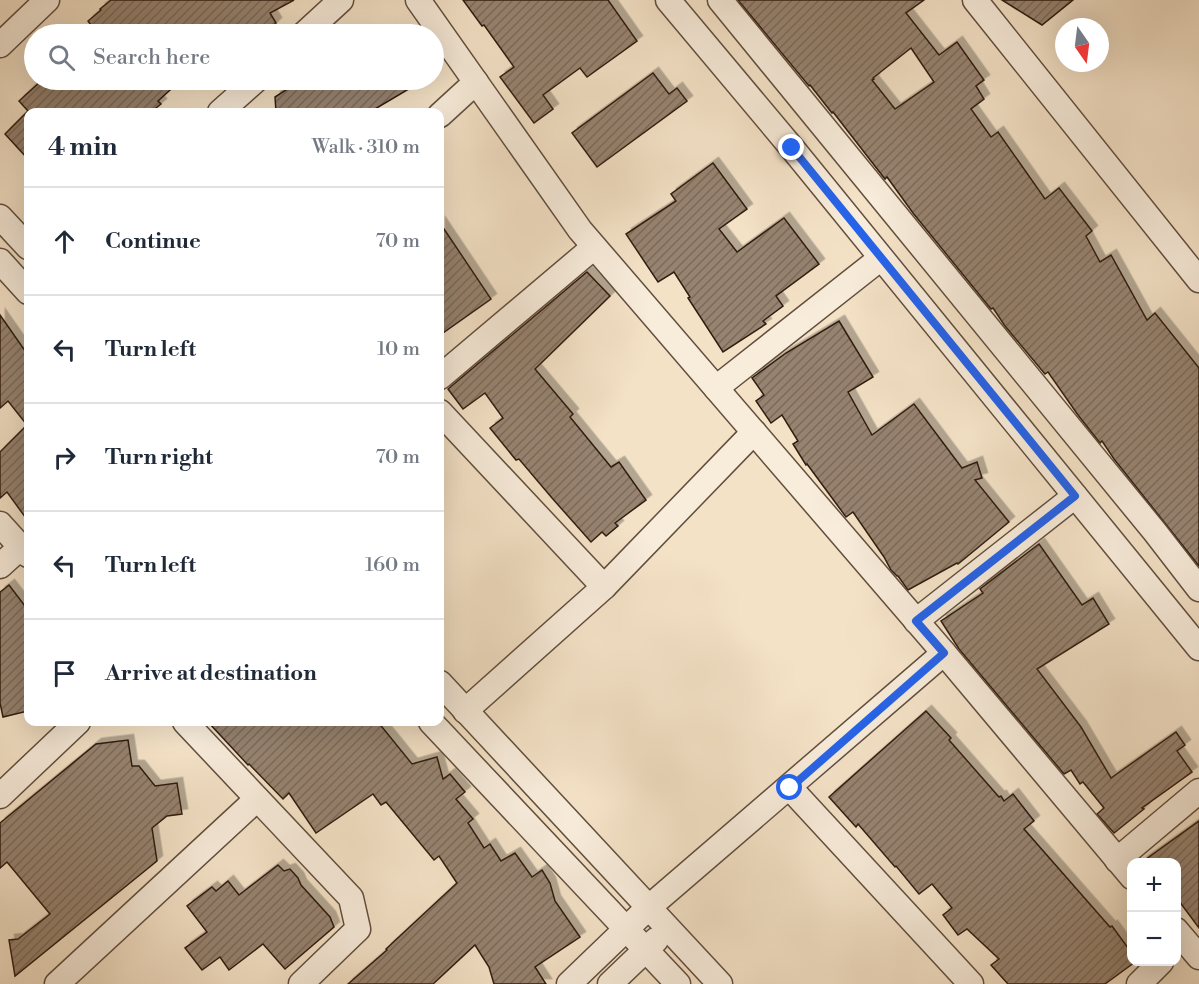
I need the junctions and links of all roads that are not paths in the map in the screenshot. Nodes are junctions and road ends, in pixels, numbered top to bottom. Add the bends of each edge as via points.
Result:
1 (47, 0) edge
2 (341, 0) edge
3 (418, 0) edge
4 (668, 0) edge
5 (720, 0) edge
6 (975, 0) edge
7 (315, 24) edge
8 (435, 24) edge
9 (444, 37) edge
10 (0, 45) edge
11 (476, 82) junction
12 (245, 90) edge
13 (224, 108) edge
14 (444, 111) edge
15 (0, 217) edge
16 (24, 243) edge
17 (594, 247) junction
18 (881, 258) junction
19 (0, 261) edge
20 (1199, 280) edge
21 (24, 288) edge
22 (444, 374) edge
23 (716, 388) junction
24 (444, 416) edge
25 (754, 432) junction
26 (1075, 496) junction
27 (0, 524) edge
28 (24, 549) edge
29 (24, 551) edge
30 (0, 566) edge
31 (604, 587) junction
32 (1199, 589) edge
33 (916, 621) junction
34 (1199, 648) edge
35 (944, 653) junction
36 (444, 687) edge
37 (465, 711) junction
38 (74, 726) edge
39 (189, 726) edge
40 (435, 726) edge
41 (790, 788) junction
42 (1199, 791) edge
43 (0, 796) edge
44 (257, 799) junction
45 (1124, 868) edge
46 (648, 908) junction
47 (668, 929) junction
48 (626, 930) junction
49 (645, 950) junction
50 (1157, 966) edge
51 (57, 984) edge
52 (301, 984) edge
53 (569, 984) edge
54 (610, 984) edge
55 (678, 984) edge
56 (720, 984) edge
57 (971, 984) edge
58 (1139, 984) edge

1 - 10 street
2 - 7 street
3 - 8 street
4 - 18 street
5 - 32 street
6 - 20 street
9 - 11 street
11 - 14 street
11 - 17 street
12 - 13 street
15 - 16 street
17 - 22 street
17 - 23 street
18 - 23 street
18 - 26 street
19 - 21 street
23 - 25 street
24 - 31 street
25 - 31 street
25 - 33 street
26 - 33 street
26 - 34 street
27 - 28 street
29 - 30 street
31 - 37 street
33 - 35 street
35 - 41 street
35 - 45 street
36 - 37 street
37 - 46 street
38 - 43 street
39 - 44 street
40 - 48 street
41 - 46 street
41 - 57 street
42 - 45 street
44 - 51 street
44 - 52 street via 351,898 358,929
46 - 47 street
46 - 48 street
47 - 49 street
47 - 56 street
48 - 49 street
48 - 53 street
49 - 54 street
49 - 55 street
50 - 58 street

